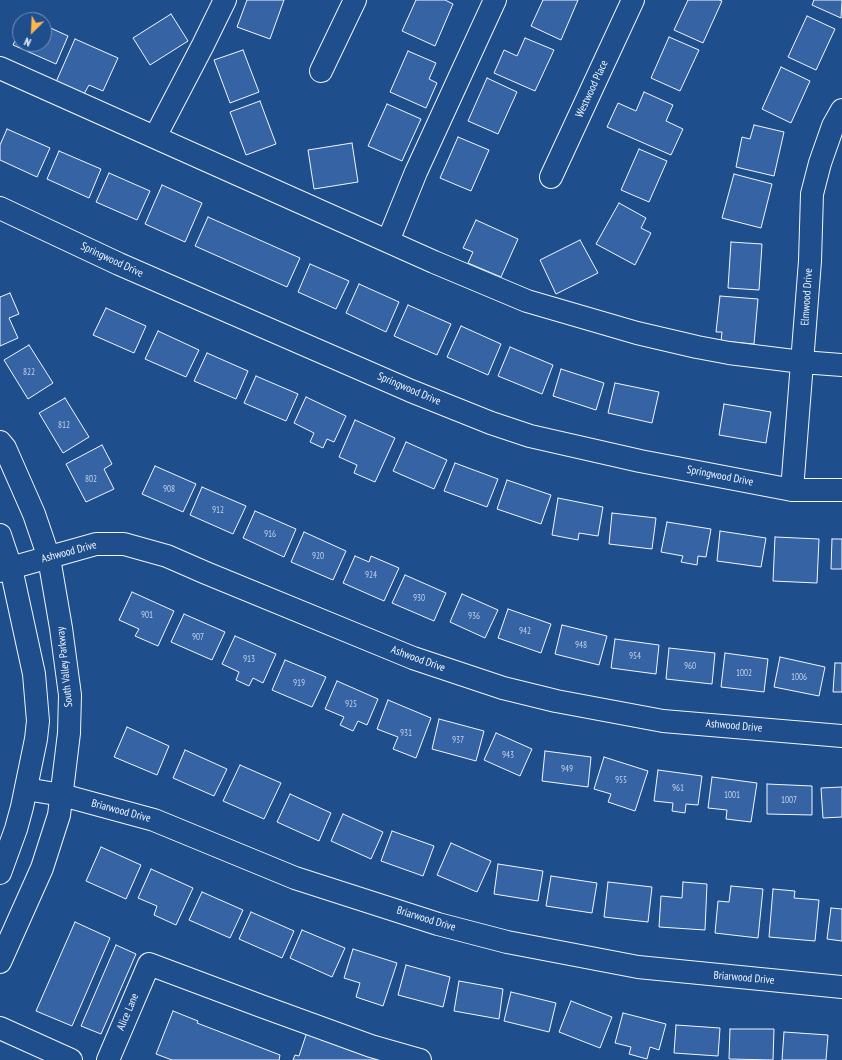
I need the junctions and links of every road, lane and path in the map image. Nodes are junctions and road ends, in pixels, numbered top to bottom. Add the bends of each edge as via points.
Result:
1 (225, 0) edge
2 (355, 0) edge
3 (495, 0) edge
4 (633, 0) edge
5 (0, 68) edge
6 (321, 71) dead end
7 (842, 110) edge
8 (156, 137) junction
9 (551, 177) dead end
10 (0, 208) edge
11 (388, 241) junction
12 (802, 362) junction
13 (842, 365) edge
14 (0, 442) edge
15 (792, 490) junction
16 (842, 490) edge
17 (0, 535) edge
18 (49, 558) junction
19 (5, 570) edge
20 (842, 736) edge
21 (26, 788) junction
22 (62, 795) junction
23 (0, 873) edge
24 (0, 962) edge
25 (842, 987) edge
26 (0, 1028) edge
27 (71, 1060) edge
28 (108, 1060) edge
29 (420, 1060) edge

1 - 8 street
2 - 6 street
3 - 11 street via 416,172
4 - 9 street, Westwood Place
5 - 8 street
7 - 12 street, Elmwood Drive via 833,126 812,194
8 - 11 street
10 - 15 street, Springwood Drive via 119,264 411,391 491,423 530,436 640,461
11 - 12 street via 527,301 555,310 697,347
12 - 13 street
12 - 15 street, Elmwood Drive
14 - 18 street, South Valley Parkway via 34,514
15 - 16 street, Springwood Drive
17 - 19 street
18 - 19 street, Ashwood Drive
18 - 20 street, Ashwood Drive via 96,544 124,544 166,556 413,658 503,688 564,703 663,720
18 - 22 street, South Valley Parkway via 70,696
19 - 21 street via 34,674 38,721
21 - 22 street, Briarwood Drive
21 - 23 street via 16,830
22 - 24 street, South Valley Parkway via 59,815 42,868
22 - 25 street, Briarwood Drive via 154,820 295,878 438,924 507,942 638,967
26 - 27 street
28 - 29 street, Alice Lane via 149,964 349,1038

